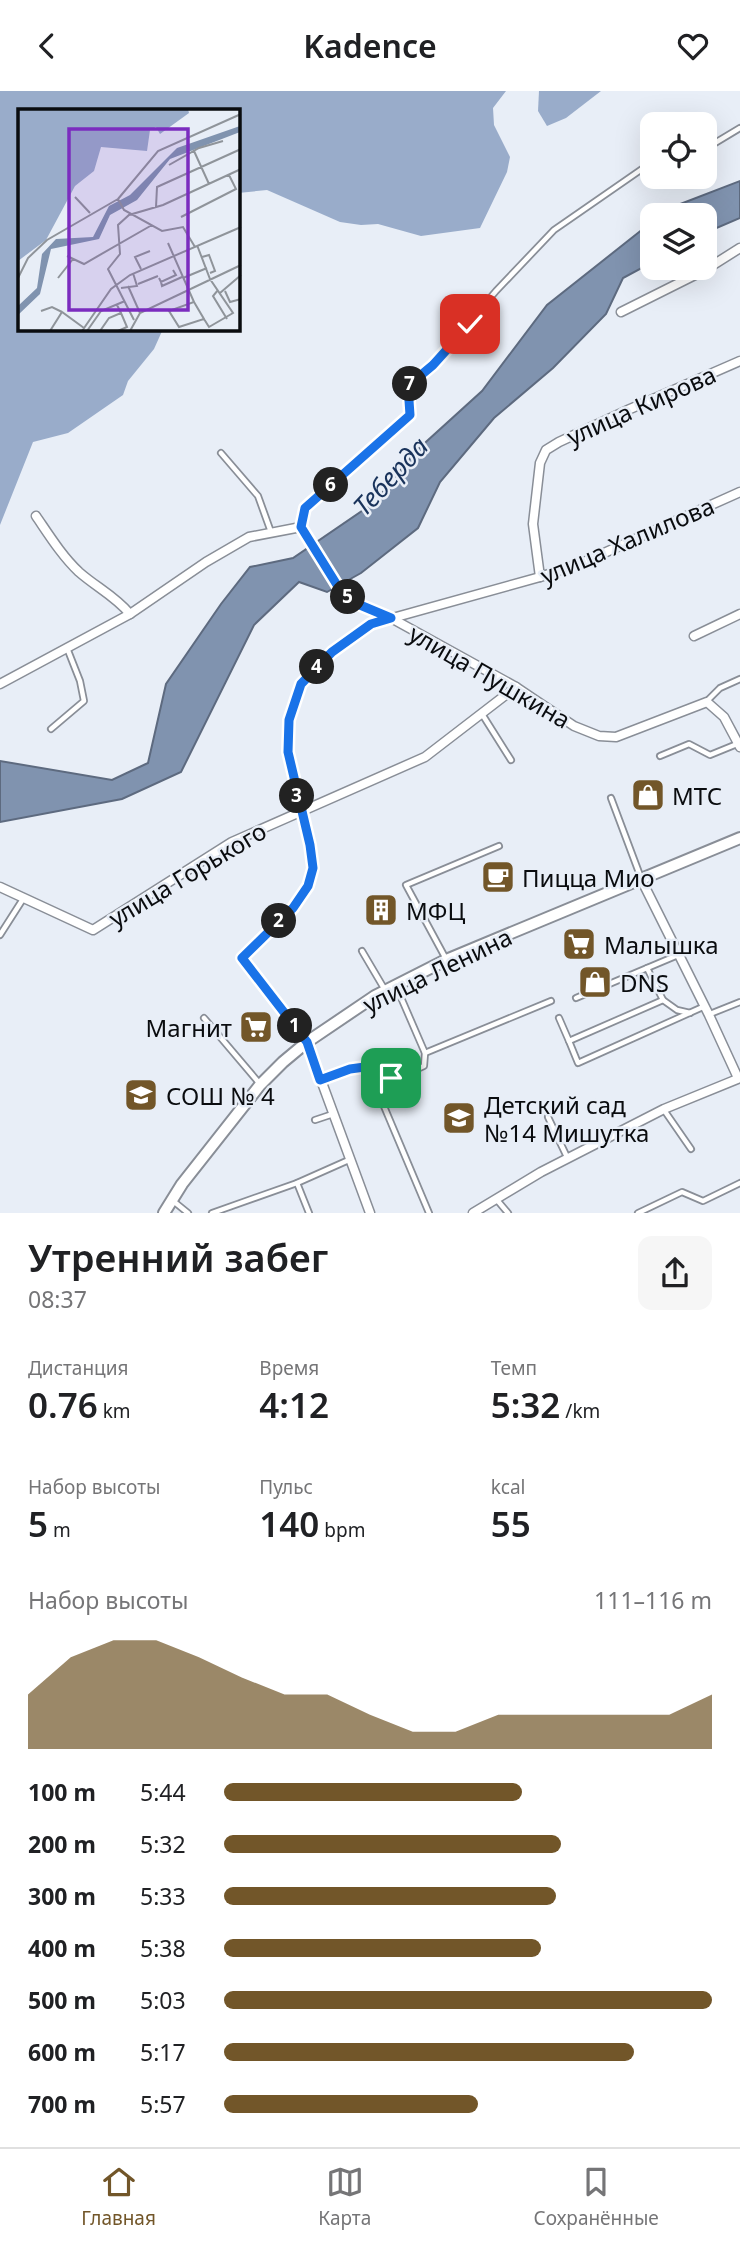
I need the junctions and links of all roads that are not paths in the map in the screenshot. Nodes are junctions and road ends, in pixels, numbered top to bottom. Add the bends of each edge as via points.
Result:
1 (740, 128) edge
2 (717, 142) edge
3 (640, 170) edge
4 (740, 248) edge
5 (621, 312) dead end
6 (740, 361) edge
7 (221, 453) dead end
8 (740, 492) edge
9 (36, 516) dead end
10 (301, 527) junction
11 (271, 532) junction
12 (540, 577) junction
13 (130, 614) junction
14 (740, 614) edge
15 (391, 618) junction
16 (694, 636) dead end
17 (67, 648) junction
18 (740, 679) edge
19 (0, 684) edge
20 (516, 687) junction
21 (707, 702) junction
22 (482, 713) junction
23 (51, 729) dead end
24 (739, 745) edge
25 (660, 756) dead end
26 (511, 760) dead end
27 (611, 798) dead end
28 (300, 810) junction
29 (740, 838) edge
30 (499, 846) dead end
31 (641, 879) junction
32 (0, 887) edge
33 (24, 898) junction
34 (0, 935) edge
35 (362, 951) dead end
36 (679, 955) junction
37 (446, 960) junction
38 (647, 968) junction
39 (391, 988) junction
40 (576, 998) dead end
41 (663, 1000) junction
42 (551, 1001) dead end
43 (740, 1002) edge
44 (707, 1010) junction
45 (690, 1013) junction
46 (204, 1017) dead end
47 (559, 1018) dead end
48 (569, 1041) junction
49 (307, 1042) junction
50 (425, 1053) junction
51 (367, 1066) junction
52 (739, 1079) edge
53 (320, 1080) junction
54 (260, 1085) junction
55 (664, 1109) junction
56 (334, 1113) junction
57 (548, 1117) dead end
58 (315, 1120) dead end
59 (691, 1149) dead end
60 (567, 1158) junction
61 (351, 1160) junction
62 (297, 1182) junction
63 (740, 1183) edge
64 (172, 1200) junction
65 (496, 1200) junction
66 (164, 1213) edge
67 (188, 1213) edge
68 (212, 1213) edge
69 (309, 1213) edge
70 (370, 1213) edge
71 (429, 1213) edge
72 (473, 1213) edge
73 (508, 1213) edge
74 (638, 1213) edge

1 - 2 lane
3 - 10 lane via 554,230 496,291 433,365 408,386 410,415 305,508
4 - 5 street
6 - 12 street, улица Кирова via 546,450 540,463 533,524
7 - 11 lane via 258,496
8 - 12 street, улица Халилова
9 - 13 street via 66,559
10 - 11 street
10 - 15 street, улица Пушкина via 342,593
11 - 13 street via 249,537 206,562
12 - 15 street, улица Халилова
13 - 17 street
14 - 16 street
15 - 20 street, улица Пушкина
15 - 28 street, улица Халилова via 371,624 332,652 301,684 289,720 288,752
17 - 19 street
17 - 23 lane via 84,701
18 - 21 lane via 720,688
20 - 21 street, улица Пушкина via 574,726 599,736 617,737
20 - 22 street, улица Горького
21 - 24 street via 724,717
22 - 26 lane
22 - 28 street, улица Горького via 425,757
24 - 25 lane via 710,755 689,744
27 - 31 lane
28 - 33 street, улица Горького via 232,842 93,930
28 - 49 lane via 313,868 308,886 293,908 242,958
29 - 31 main road, улица Ленина
30 - 37 lane via 407,885
31 - 36 street
31 - 37 main road, улица Ленина
32 - 33 street, улица Горького
33 - 34 lane
35 - 39 lane
36 - 38 lane
36 - 44 street
37 - 39 main road, улица Ленина
38 - 40 lane
38 - 41 lane
39 - 49 main road, улица Ленина
39 - 50 lane
41 - 45 lane
41 - 48 lane
42 - 50 lane
43 - 44 lane
44 - 45 lane
44 - 52 street
45 - 48 lane via 578,1063
46 - 54 lane
47 - 48 lane
49 - 53 street
49 - 54 main road, улица Ленина
50 - 51 lane via 424,1066 391,1078
51 - 53 lane
51 - 71 lane
52 - 55 street
53 - 56 street
54 - 64 main road, улица Ленина
55 - 59 lane
55 - 60 street
56 - 58 lane
56 - 61 street
57 - 60 lane
60 - 65 street
61 - 62 lane
61 - 70 street
62 - 68 lane
62 - 69 lane
63 - 74 lane via 703,1201 682,1192
64 - 66 main road, улица Ленина
64 - 67 lane
65 - 72 street
65 - 73 lane

